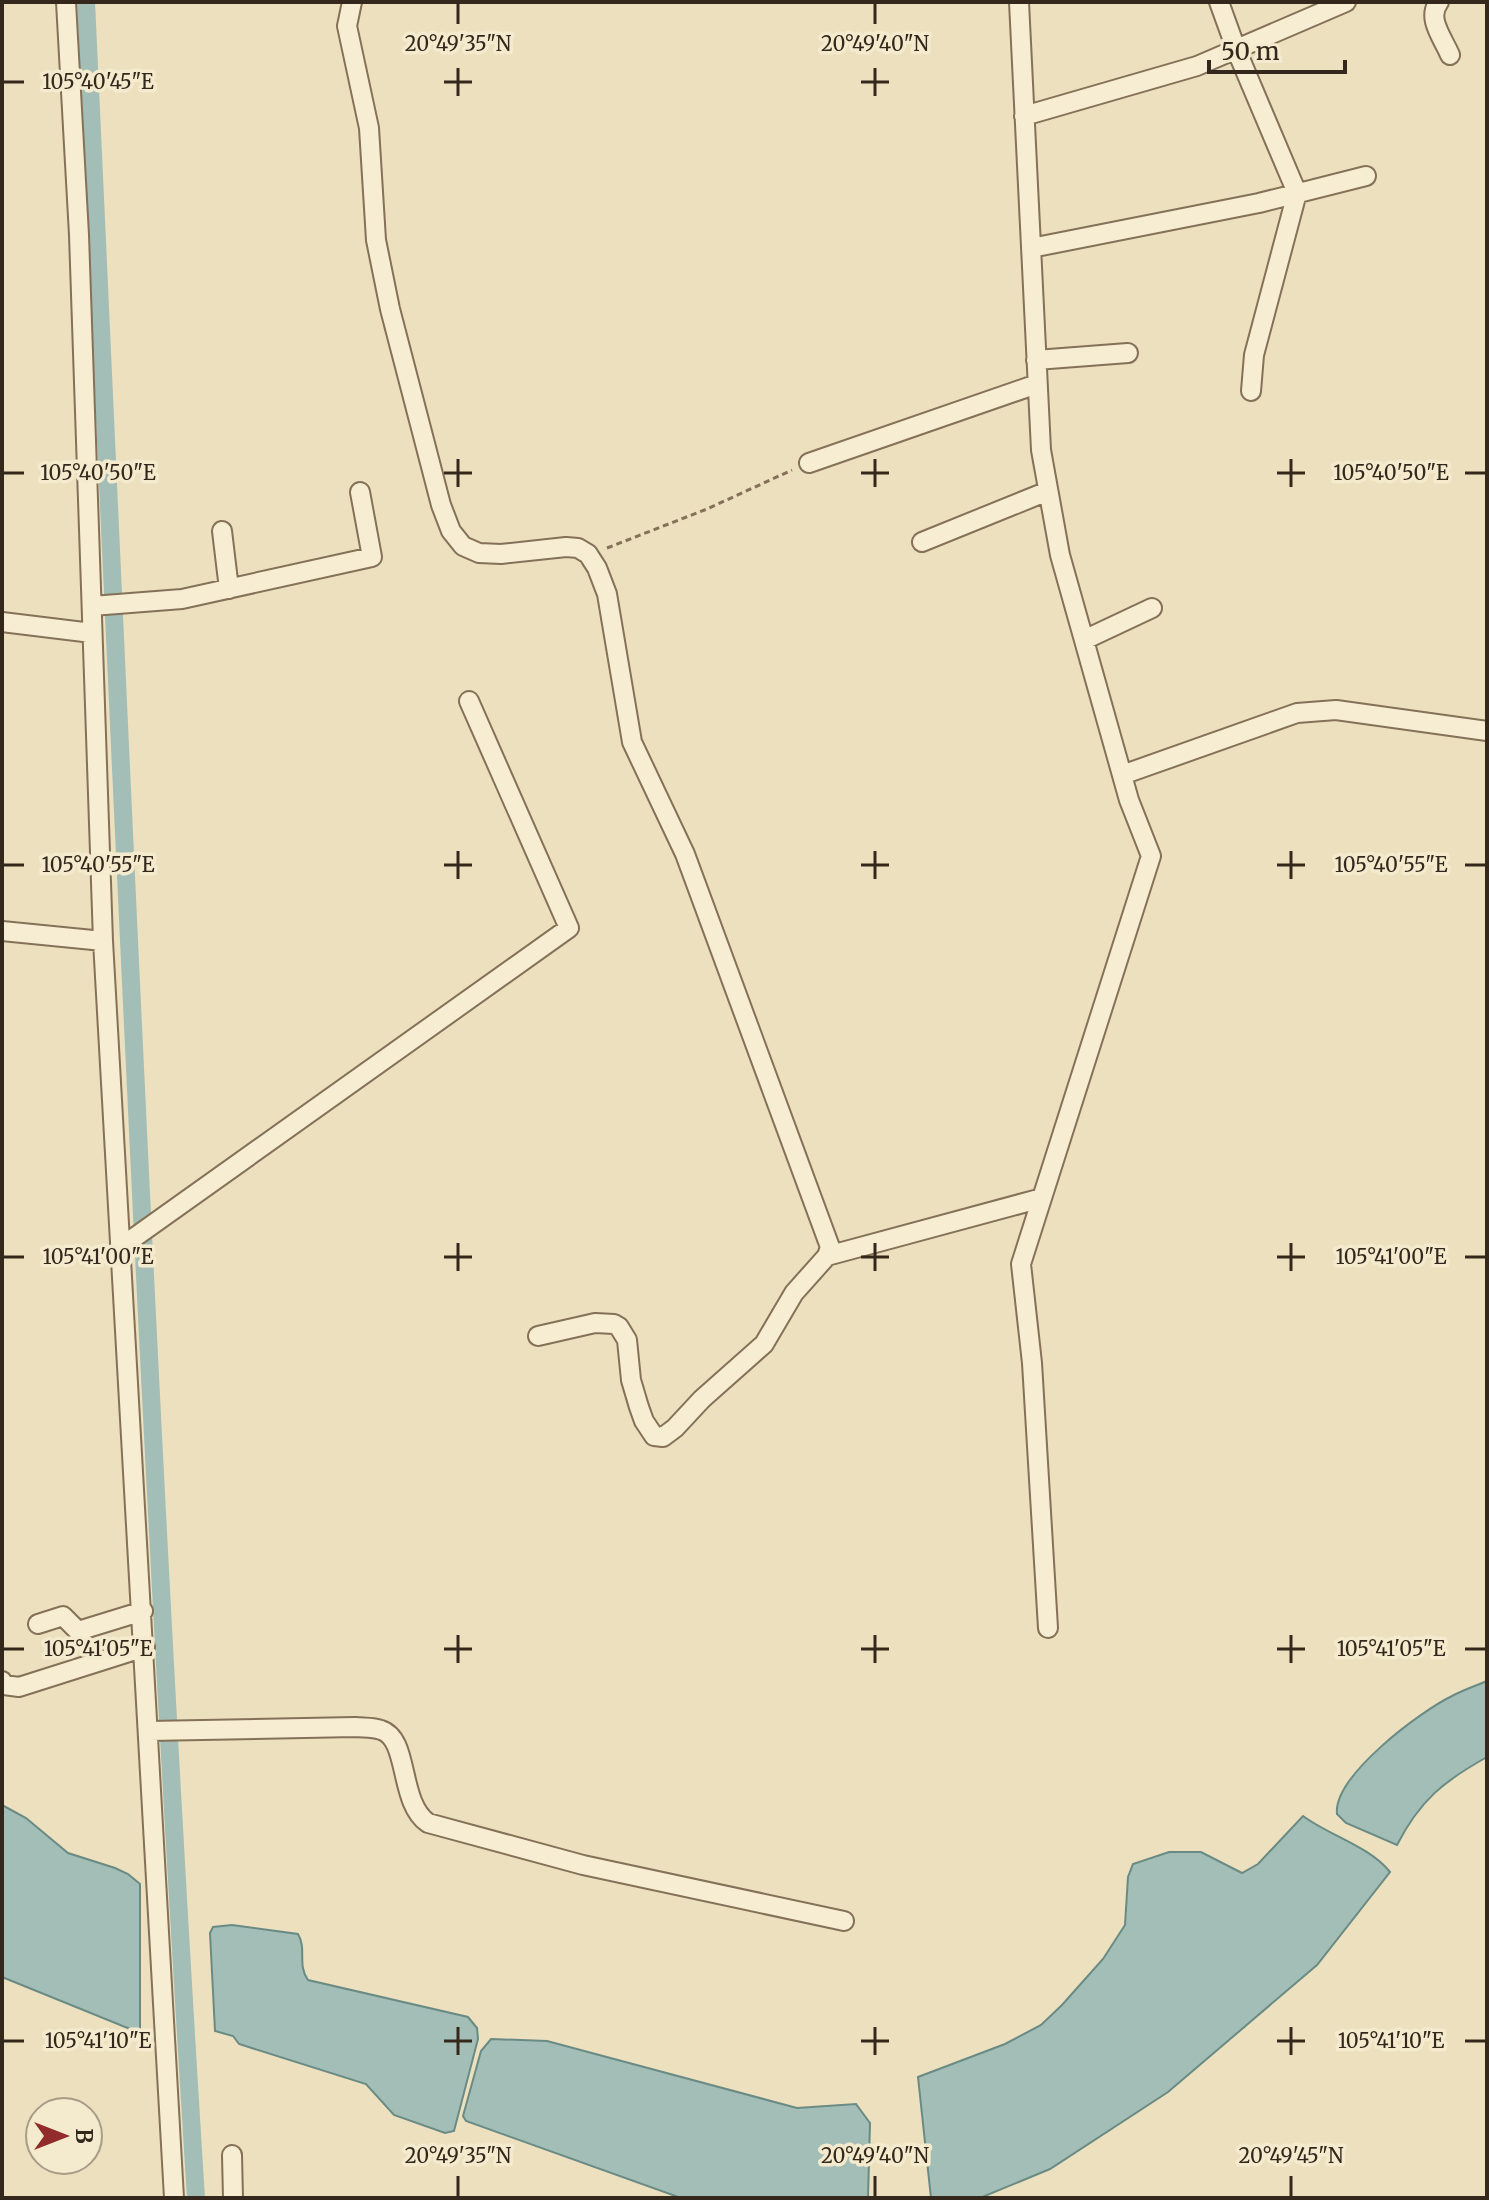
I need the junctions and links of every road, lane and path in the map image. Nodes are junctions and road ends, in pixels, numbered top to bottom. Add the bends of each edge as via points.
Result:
1 (66, 2) edge
2 (352, 2) edge
3 (1019, 2) edge
4 (1219, 2) edge
5 (1346, 2) edge
6 (1439, 2) edge
7 (1236, 49) junction
8 (1450, 55) dead end
9 (1024, 116) junction
10 (1366, 176) dead end
11 (1297, 193) junction
12 (1031, 248) junction
13 (1128, 353) dead end
14 (1036, 360) junction
15 (1037, 384) junction
16 (1251, 391) dead end
17 (809, 463) joint
18 (1048, 491) junction
19 (360, 492) dead end
20 (222, 531) dead end
21 (922, 542) dead end
22 (588, 554) junction
23 (229, 589) junction
24 (92, 606) junction
25 (1152, 608) dead end
26 (2, 622) edge
27 (92, 633) junction
28 (1084, 640) junction
29 (469, 701) dead end
30 (1487, 731) edge
31 (1122, 775) junction
32 (2, 931) edge
33 (103, 941) junction
34 (1042, 1198) junction
35 (121, 1247) junction
36 (827, 1256) junction
37 (538, 1336) dead end
38 (143, 1611) junction
39 (38, 1624) dead end
40 (1048, 1628) dead end
41 (145, 1647) junction
42 (2, 1681) edge
43 (155, 1731) junction
44 (844, 1921) dead end
45 (232, 2155) dead end
46 (174, 2198) edge
47 (233, 2198) edge

1 - 24 street
2 - 22 street via 347,26 369,128 376,240 451,531 463,546 479,553 566,547
3 - 9 street
4 - 7 street
5 - 7 street
6 - 8 street via 1433,20
7 - 9 street via 1197,66
7 - 11 street
9 - 12 street
10 - 11 street
11 - 12 street
11 - 16 street via 1254,355
12 - 14 street
13 - 14 street
14 - 15 street
15 - 17 street
15 - 18 street
17 - 22 path
18 - 21 street
18 - 28 street
19 - 23 street via 372,557
20 - 23 street
22 - 36 street via 607,594 632,742 685,854 826,1231
23 - 24 street via 182,599
24 - 27 street
25 - 28 street
26 - 27 street
27 - 33 street
28 - 31 street
29 - 35 street via 569,928
30 - 31 street via 1336,710 1297,713
31 - 34 street via 1151,856
32 - 33 street
33 - 35 street
34 - 36 street
34 - 40 street via 1021,1264
35 - 38 street
36 - 37 street via 794,1293 764,1344 663,1437 644,1421 631,1380 627,1340 619,1327 595,1323
38 - 39 street via 78,1631 63,1616
38 - 41 street
41 - 42 street via 19,1687
41 - 43 street
43 - 44 street via 383,1730 398,1748 418,1817 428,1823 583,1865
43 - 46 street
45 - 47 street

